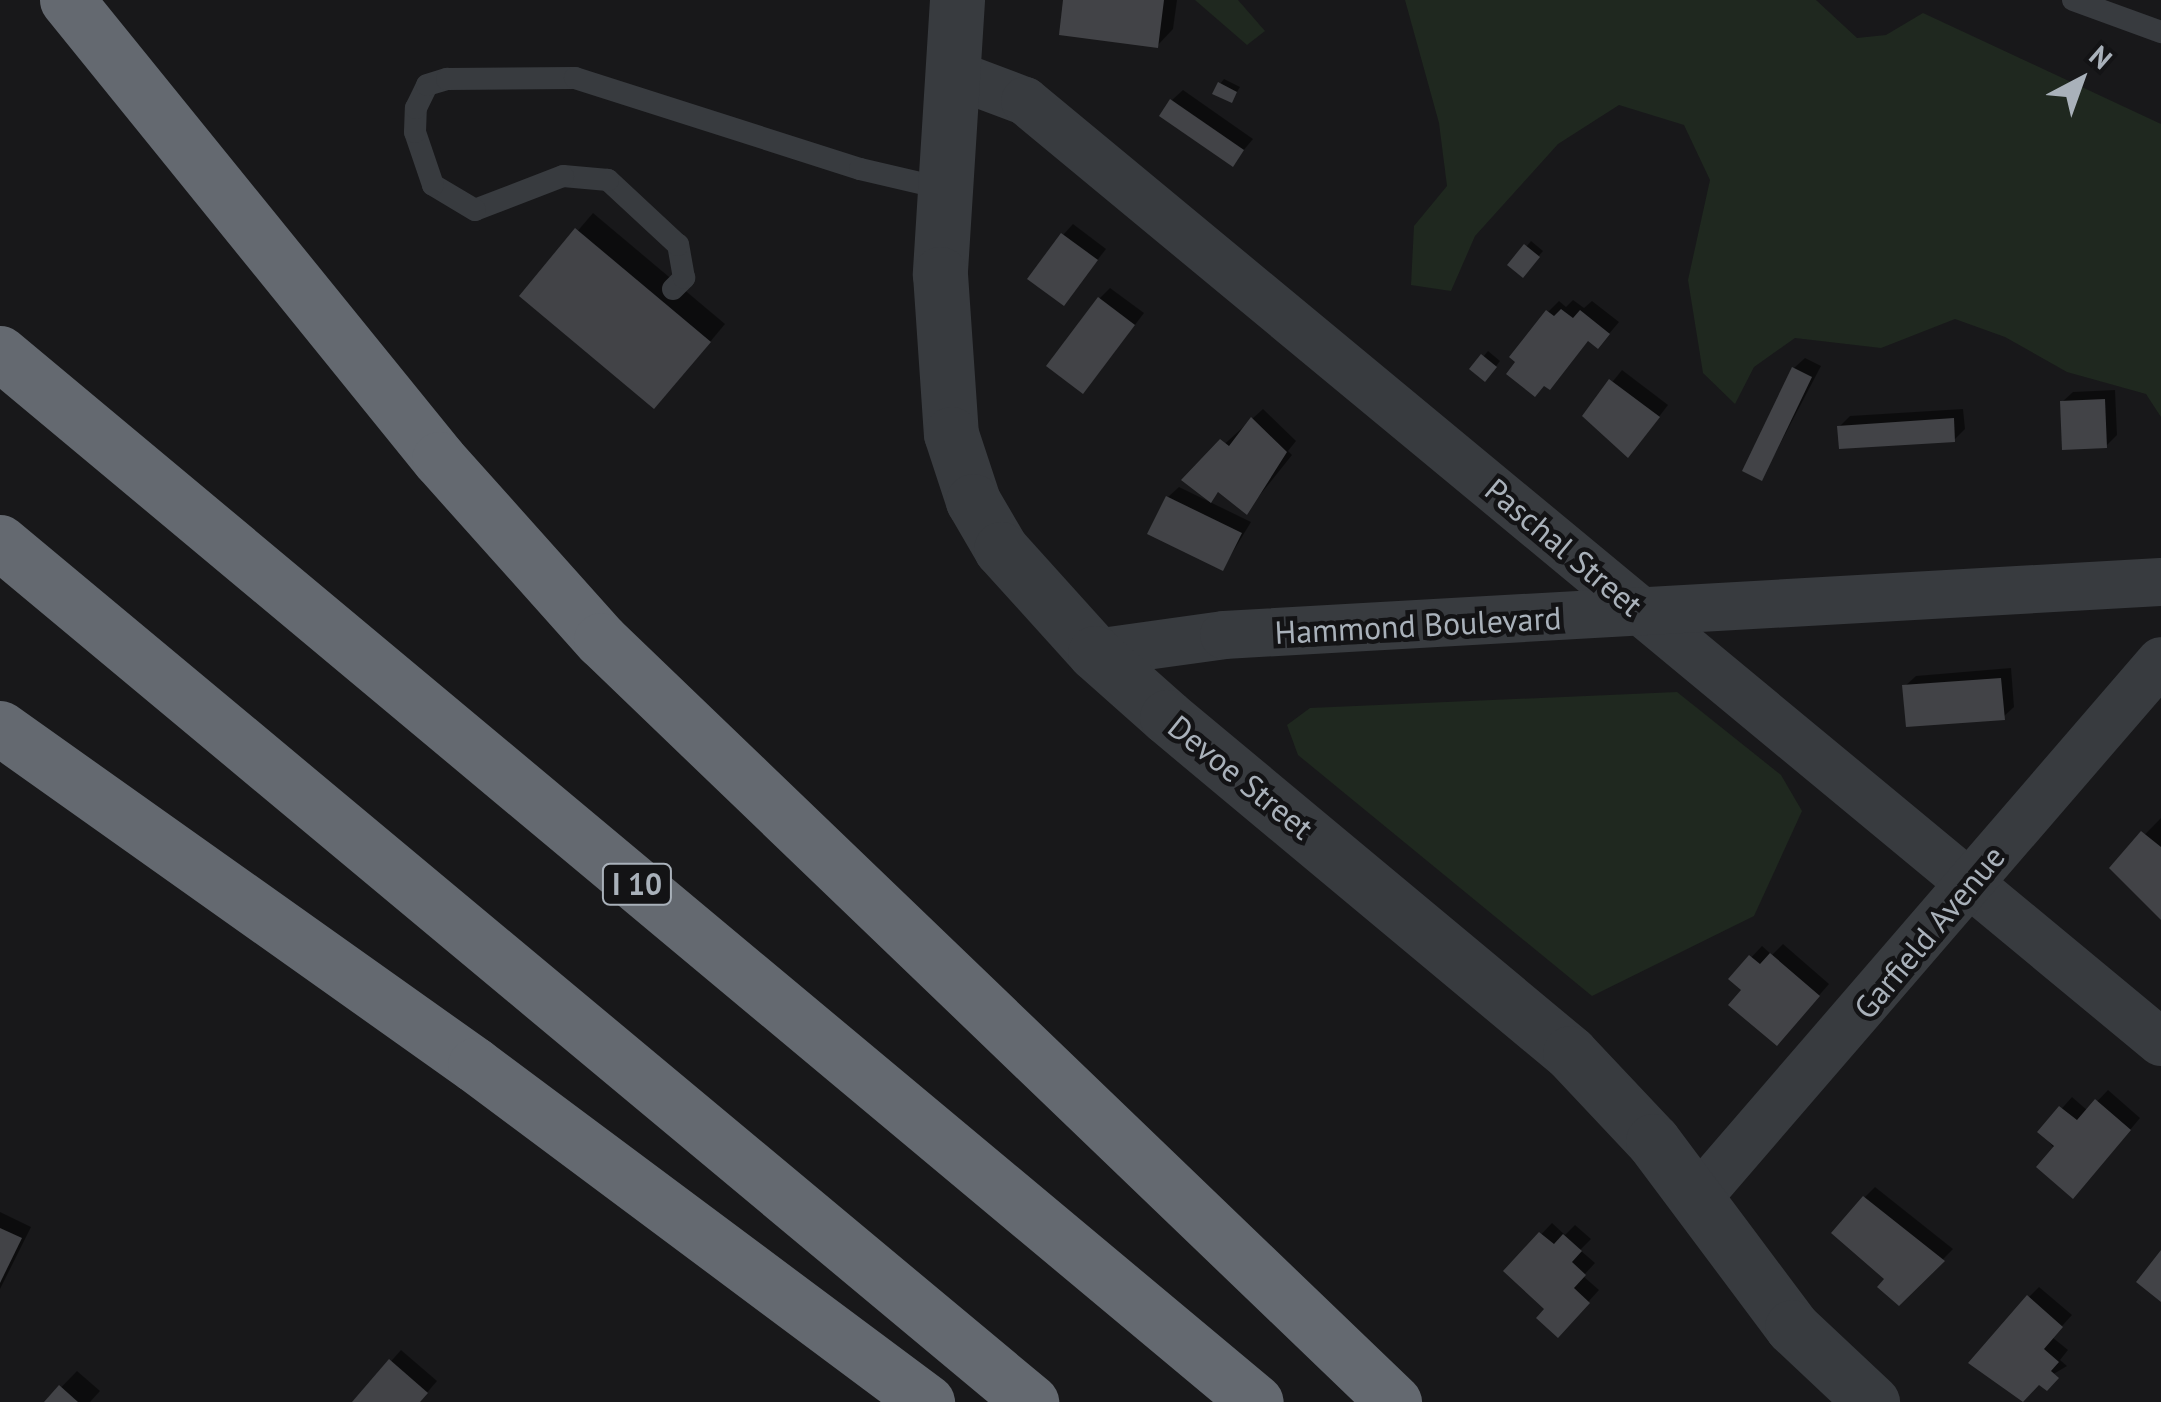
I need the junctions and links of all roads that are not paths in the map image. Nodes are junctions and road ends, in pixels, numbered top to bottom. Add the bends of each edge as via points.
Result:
1 (68, 0) edge
2 (957, 0) edge
3 (2073, 0) edge
4 (2161, 32) edge
5 (953, 74) junction
6 (946, 189) junction
7 (673, 289) dead end
8 (0, 352) edge
9 (0, 542) edge
10 (2161, 582) edge
11 (1642, 612) junction
12 (1095, 653) junction
13 (2161, 661) edge
14 (0, 728) edge
15 (1970, 884) junction
16 (2161, 1042) edge
17 (1695, 1201) junction
18 (928, 1402) edge
19 (1032, 1402) edge
20 (1256, 1402) edge
21 (1394, 1402) edge
22 (1872, 1402) edge

1 - 21 highway via 439,458 601,640
2 - 5 street, Devoe Street
3 - 4 lane
5 - 6 street, Devoe Street
5 - 11 street, Paschal Street via 1025,101
6 - 7 lane via 860,169 575,78 446,79 427,85 415,132 433,186 475,210 564,176 608,180 678,245 684,278
6 - 12 street, Devoe Street via 940,274 951,434 962,476 1001,548
8 - 20 highway, I 10
9 - 19 highway
10 - 11 street, Hammond Boulevard
11 - 12 street, Hammond Boulevard via 1224,635
11 - 15 street, Paschal Street
12 - 17 street, Devoe Street via 1570,1054 1652,1141
13 - 15 street, Garfield Avenue
14 - 18 highway via 461,1056
15 - 16 street, Paschal Street
15 - 17 street, Garfield Avenue
17 - 22 street, Devoe Street via 1792,1328

